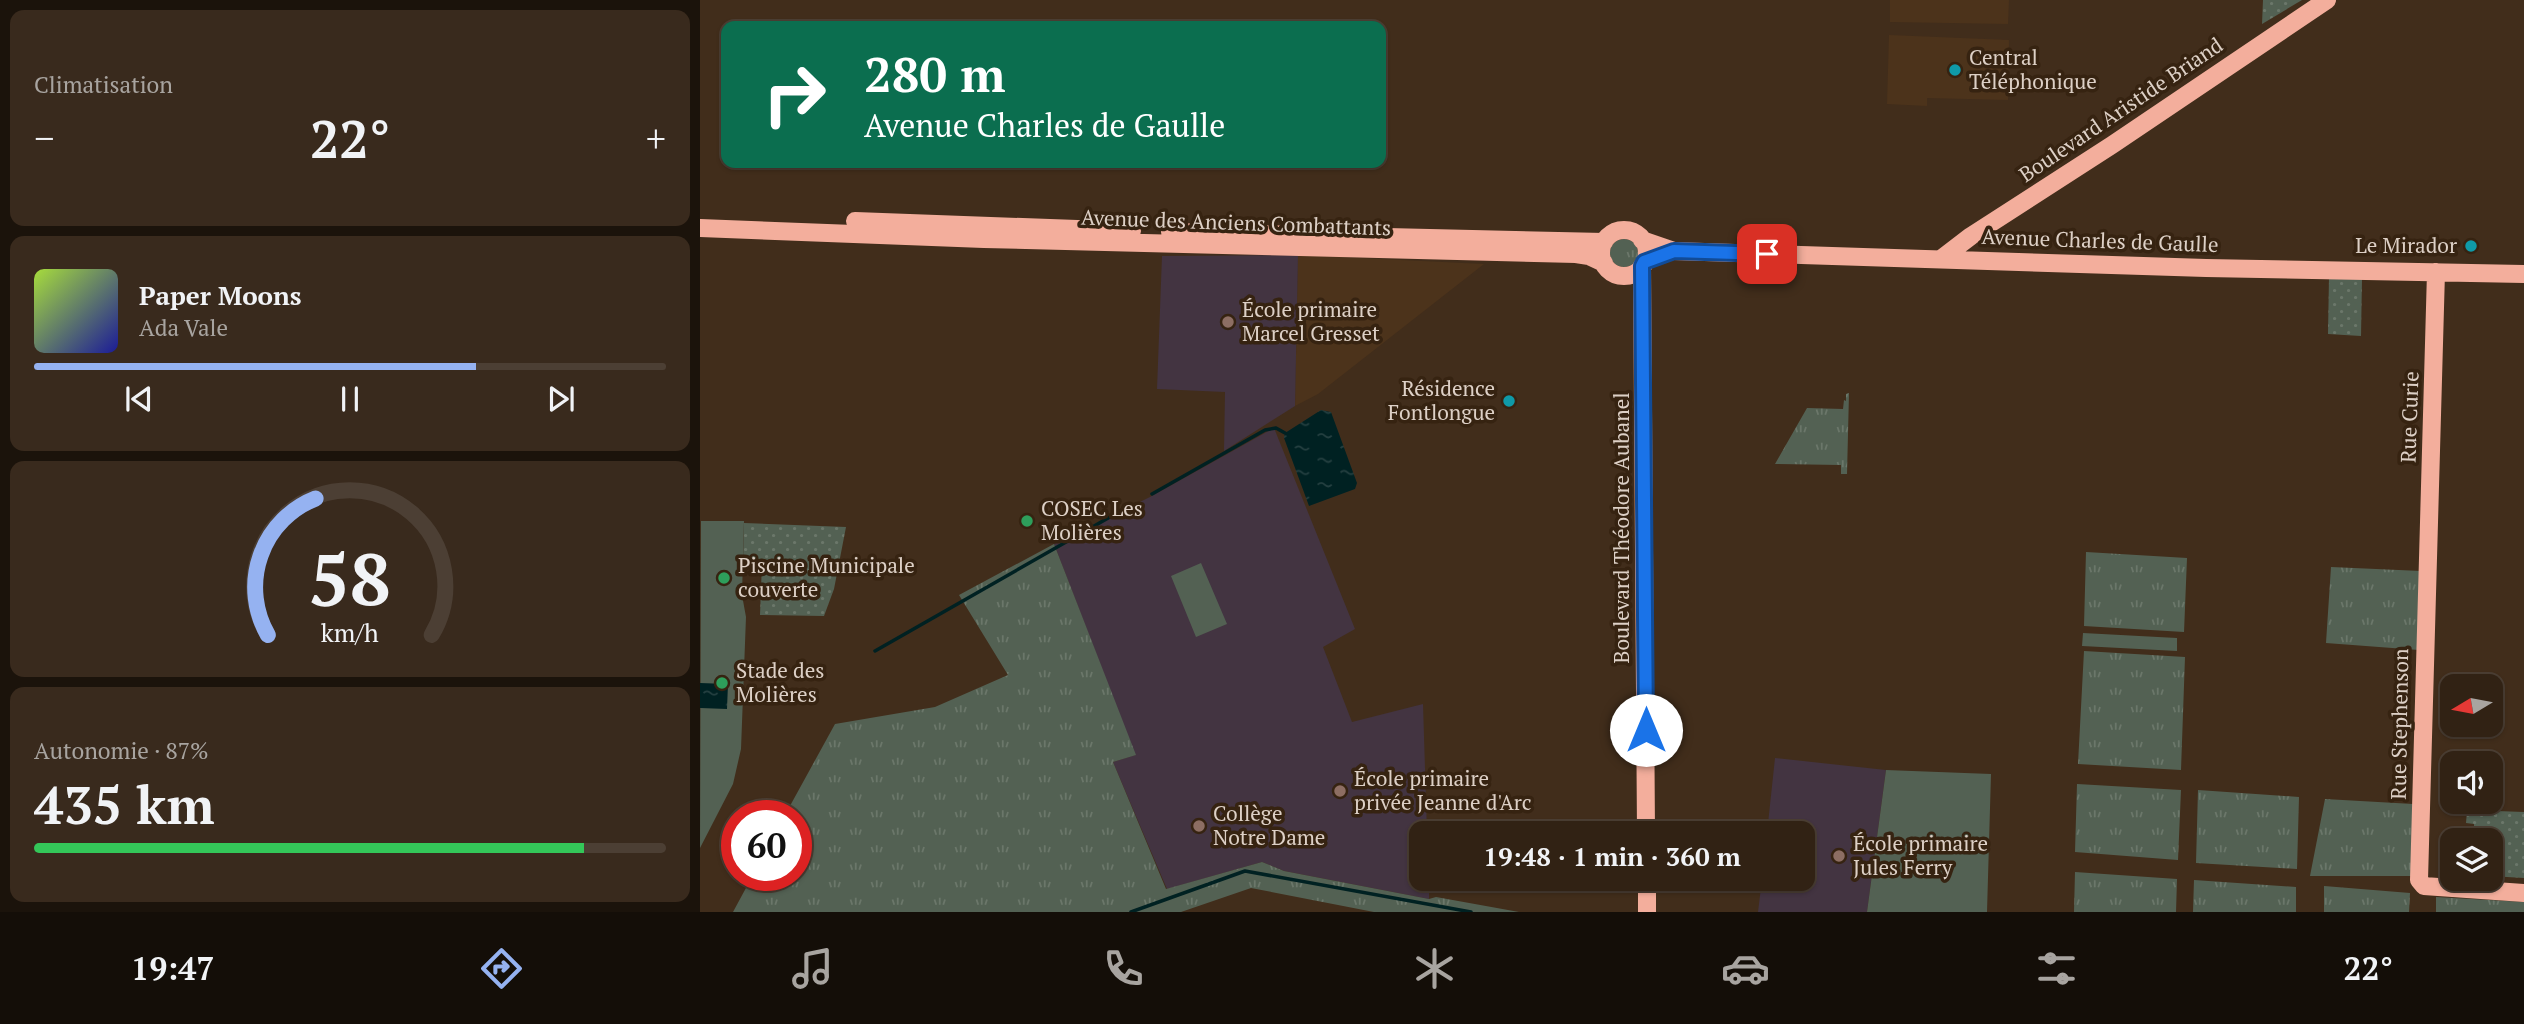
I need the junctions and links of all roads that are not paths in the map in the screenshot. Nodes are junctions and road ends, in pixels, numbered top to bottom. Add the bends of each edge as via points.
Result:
1 (2327, 0) edge
2 (700, 216) edge
3 (867, 227) junction
4 (700, 228) edge
5 (1642, 240) junction
6 (1604, 242) junction
7 (1674, 251) junction
8 (1941, 259) junction
9 (1604, 263) junction
10 (1643, 264) junction
11 (2436, 272) junction
12 (2524, 274) edge
13 (1620, 275) junction
14 (1643, 307) junction
15 (2427, 563) joint
16 (1646, 821) edge
17 (1647, 891) edge
18 (2524, 893) edge
19 (1647, 912) edge

1 - 8 main road, Boulevard Aristide Briand
2 - 3 main road
3 - 4 main road
3 - 6 main road, Avenue des Anciens Combattants
3 - 9 main road, Avenue des Anciens Combattants via 984,239 1576,254
5 - 6 main road via 1634,232 1620,230
5 - 7 main road, Avenue Charles de Gaulle
5 - 10 main road via 1647,254
6 - 9 main road
7 - 8 main road, Avenue Charles de Gaulle
7 - 10 main road, Avenue Charles de Gaulle
8 - 11 main road, Avenue Charles de Gaulle
9 - 13 main road
10 - 13 main road via 1632,274
10 - 14 main road, Boulevard Théodore Aubanel
11 - 12 main road, Avenue Charles de Gaulle
11 - 15 main road, Rue Curie
13 - 14 main road
14 - 16 main road, Boulevard Théodore Aubanel
15 - 18 main road, Rue Stephenson via 2421,885
17 - 19 main road

